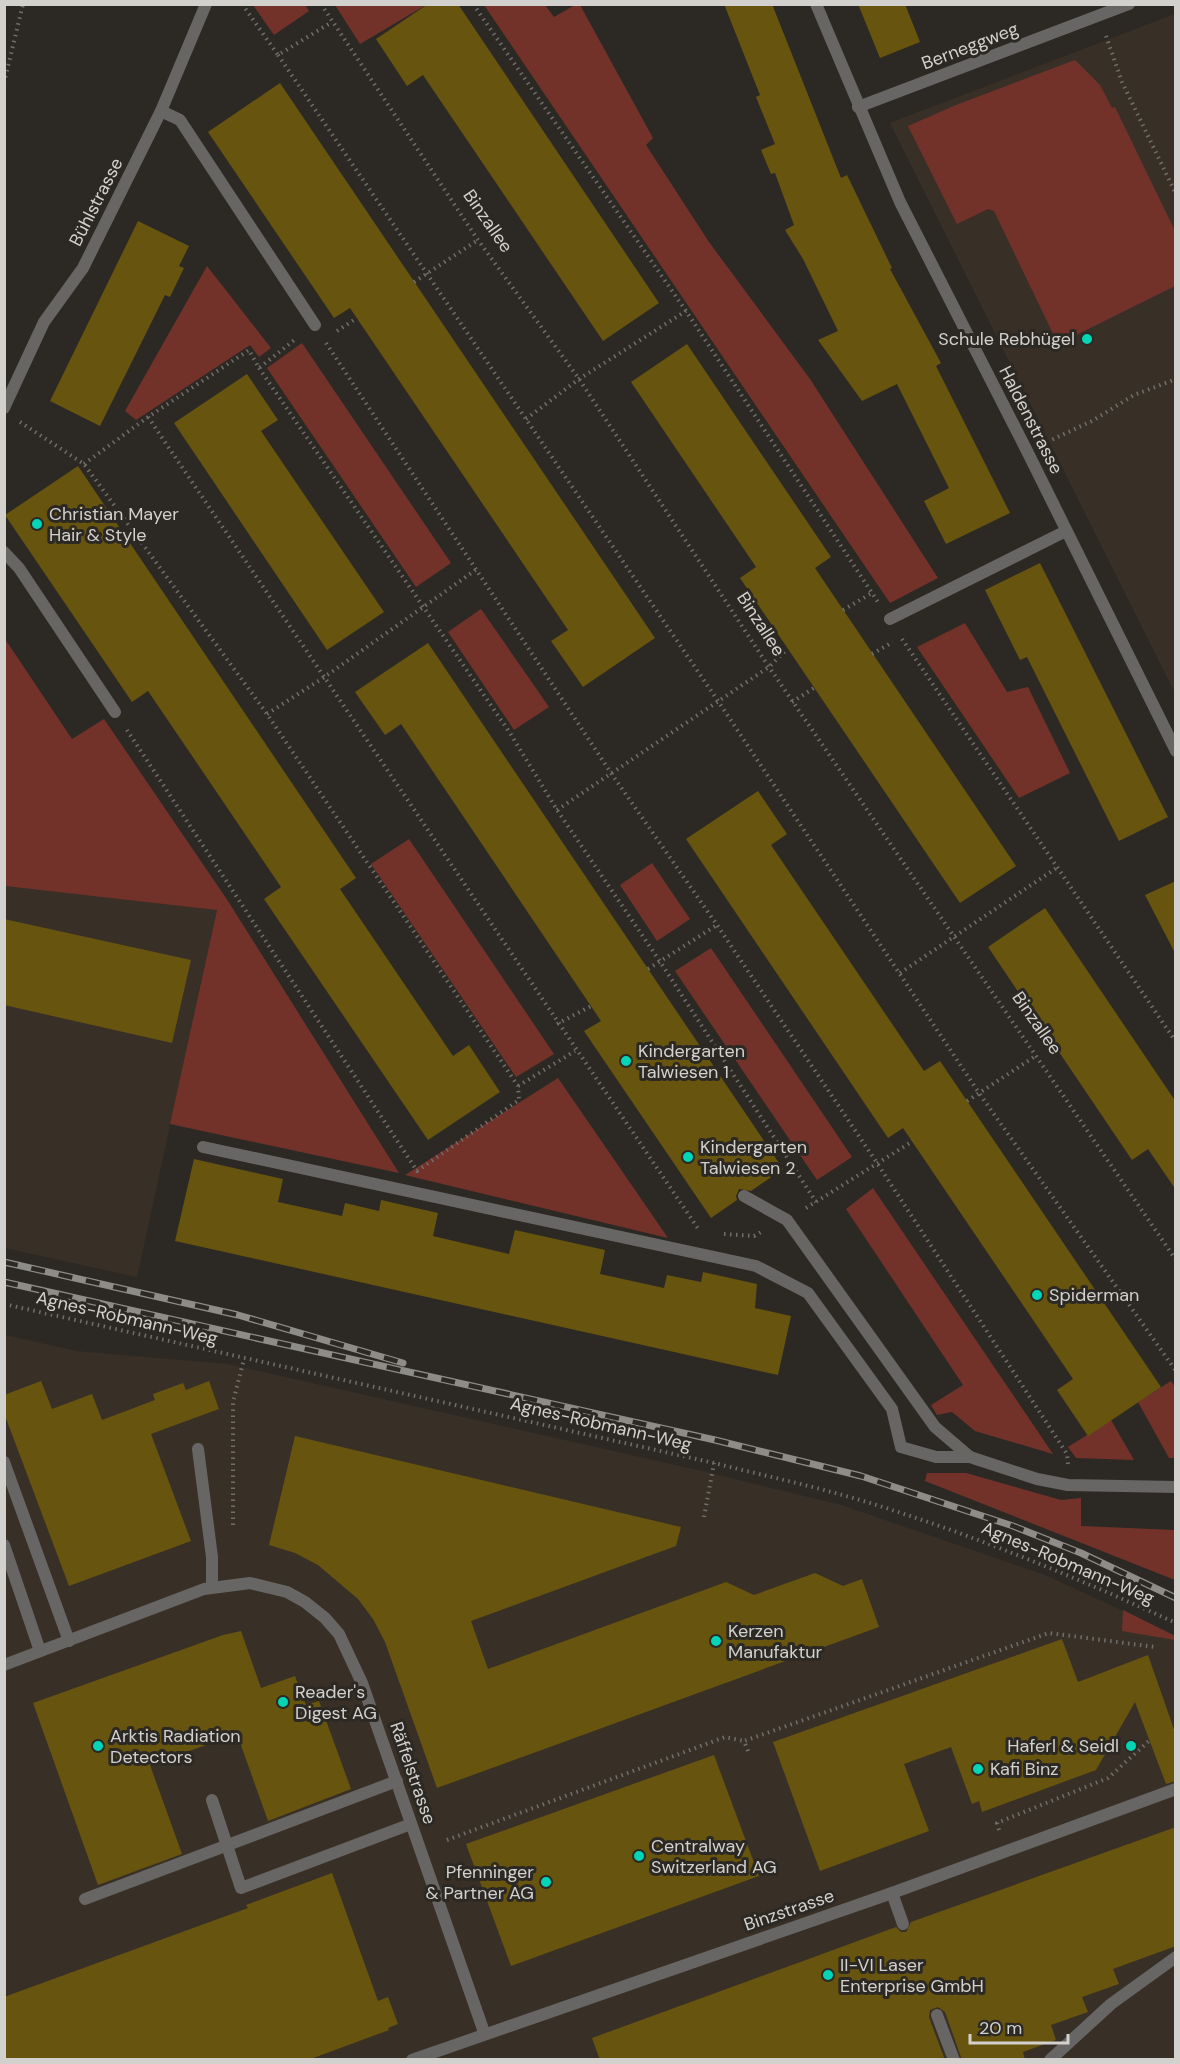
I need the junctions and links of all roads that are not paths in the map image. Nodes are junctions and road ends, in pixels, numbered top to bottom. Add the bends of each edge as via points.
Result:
1 (206, 4) edge
2 (816, 4) edge
3 (1129, 4) edge
4 (858, 108) junction
5 (161, 111) junction
6 (315, 325) road end
7 (4, 408) edge
8 (1066, 531) junction
9 (4, 552) edge
10 (890, 619) dead end
11 (115, 712) road end
12 (1176, 751) edge
13 (203, 1147) dead end
14 (744, 1196) dead end
15 (198, 1449) dead end
16 (970, 1457) junction
17 (4, 1462) edge
18 (1176, 1487) edge
19 (4, 1545) edge
20 (212, 1587) junction
21 (69, 1641) junction
22 (40, 1652) junction
23 (4, 1665) edge
24 (397, 1781) junction
25 (1176, 1789) edge
26 (212, 1800) dead end
27 (411, 1824) junction
28 (228, 1845) junction
29 (892, 1893) junction
30 (85, 1899) dead end
31 (903, 1924) dead end
32 (1176, 1957) edge
33 (937, 2015) dead end
34 (484, 2032) junction
35 (411, 2060) edge
36 (954, 2060) edge
37 (1050, 2060) edge

1 - 5 street, Bühlstrasse
2 - 4 street, Haldenstrasse
3 - 4 street, Berneggweg
4 - 8 street, Haldenstrasse via 900,202
5 - 6 street via 180,120
5 - 7 street, Bühlstrasse via 82,268 44,322
8 - 10 street
8 - 12 street, Haldenstrasse
9 - 11 street via 19,568
13 - 16 street via 756,1266 808,1293 892,1409 901,1448 936,1457
14 - 16 street via 787,1220 935,1427
15 - 20 street via 212,1557
16 - 18 street via 1068,1485
17 - 21 street
19 - 22 street
20 - 21 street, Räffelstrasse
20 - 24 street, Räffelstrasse via 259,1584 287,1592 305,1602 339,1634 362,1683
21 - 22 street, Räffelstrasse
22 - 23 street, Räffelstrasse
24 - 27 street, Räffelstrasse
24 - 28 street
25 - 29 street, Binzstrasse
26 - 28 street
27 - 28 street via 241,1888
27 - 34 street, Räffelstrasse
28 - 30 street
29 - 31 street
29 - 34 street, Binzstrasse
32 - 37 street via 1111,2004
33 - 36 street
34 - 35 street, Binzstrasse

